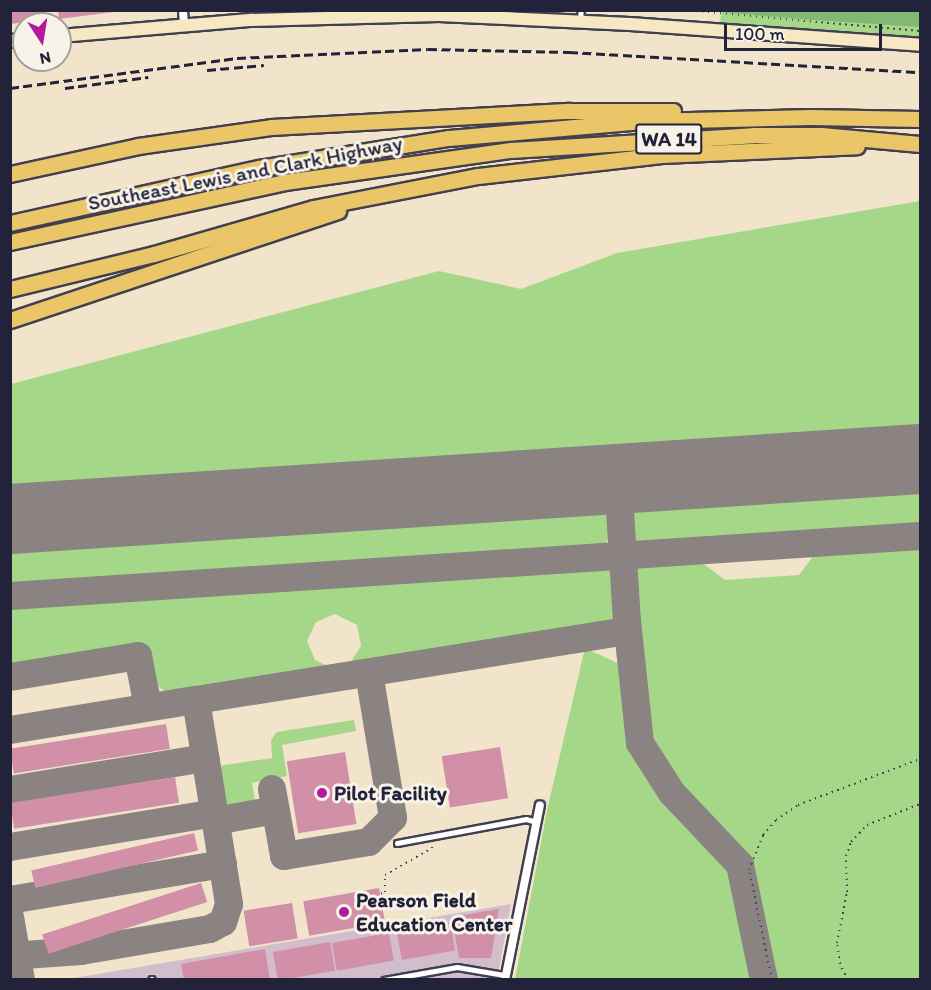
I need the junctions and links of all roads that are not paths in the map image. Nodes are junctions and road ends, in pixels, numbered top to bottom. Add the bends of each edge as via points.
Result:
1 (183, 10) edge
2 (502, 14) edge
3 (581, 16) edge
4 (184, 24) junction
5 (72, 35) edge
6 (921, 45) edge
7 (811, 117) junction
8 (921, 119) edge
9 (902, 144) junction
10 (921, 144) edge
11 (10, 174) edge
12 (428, 185) junction
13 (10, 223) edge
14 (10, 242) edge
15 (10, 289) edge
16 (10, 320) edge
17 (540, 805) dead end
18 (537, 822) junction
19 (397, 843) dead end
20 (505, 977) edge
21 (384, 980) edge

1 - 4 street
2 - 3 street
2 - 4 street
3 - 6 street
4 - 5 street
7 - 8 highway, Southeast Lewis and Clark Highway / WA 14
7 - 11 highway via 644,110 337,122 183,139
7 - 13 highway, Southeast Lewis and Clark Highway / WA 14 via 645,121 449,138 259,168
9 - 10 highway, Southeast Lewis and Clark Highway / WA 14
9 - 12 highway via 662,155
9 - 14 highway, Southeast Lewis and Clark Highway / WA 14 via 821,135 753,135 616,141 473,154 285,182
12 - 15 highway via 312,208 154,254
12 - 16 highway via 347,208
17 - 18 street
18 - 19 lane via 526,819
18 - 20 street
20 - 21 lane via 457,967

